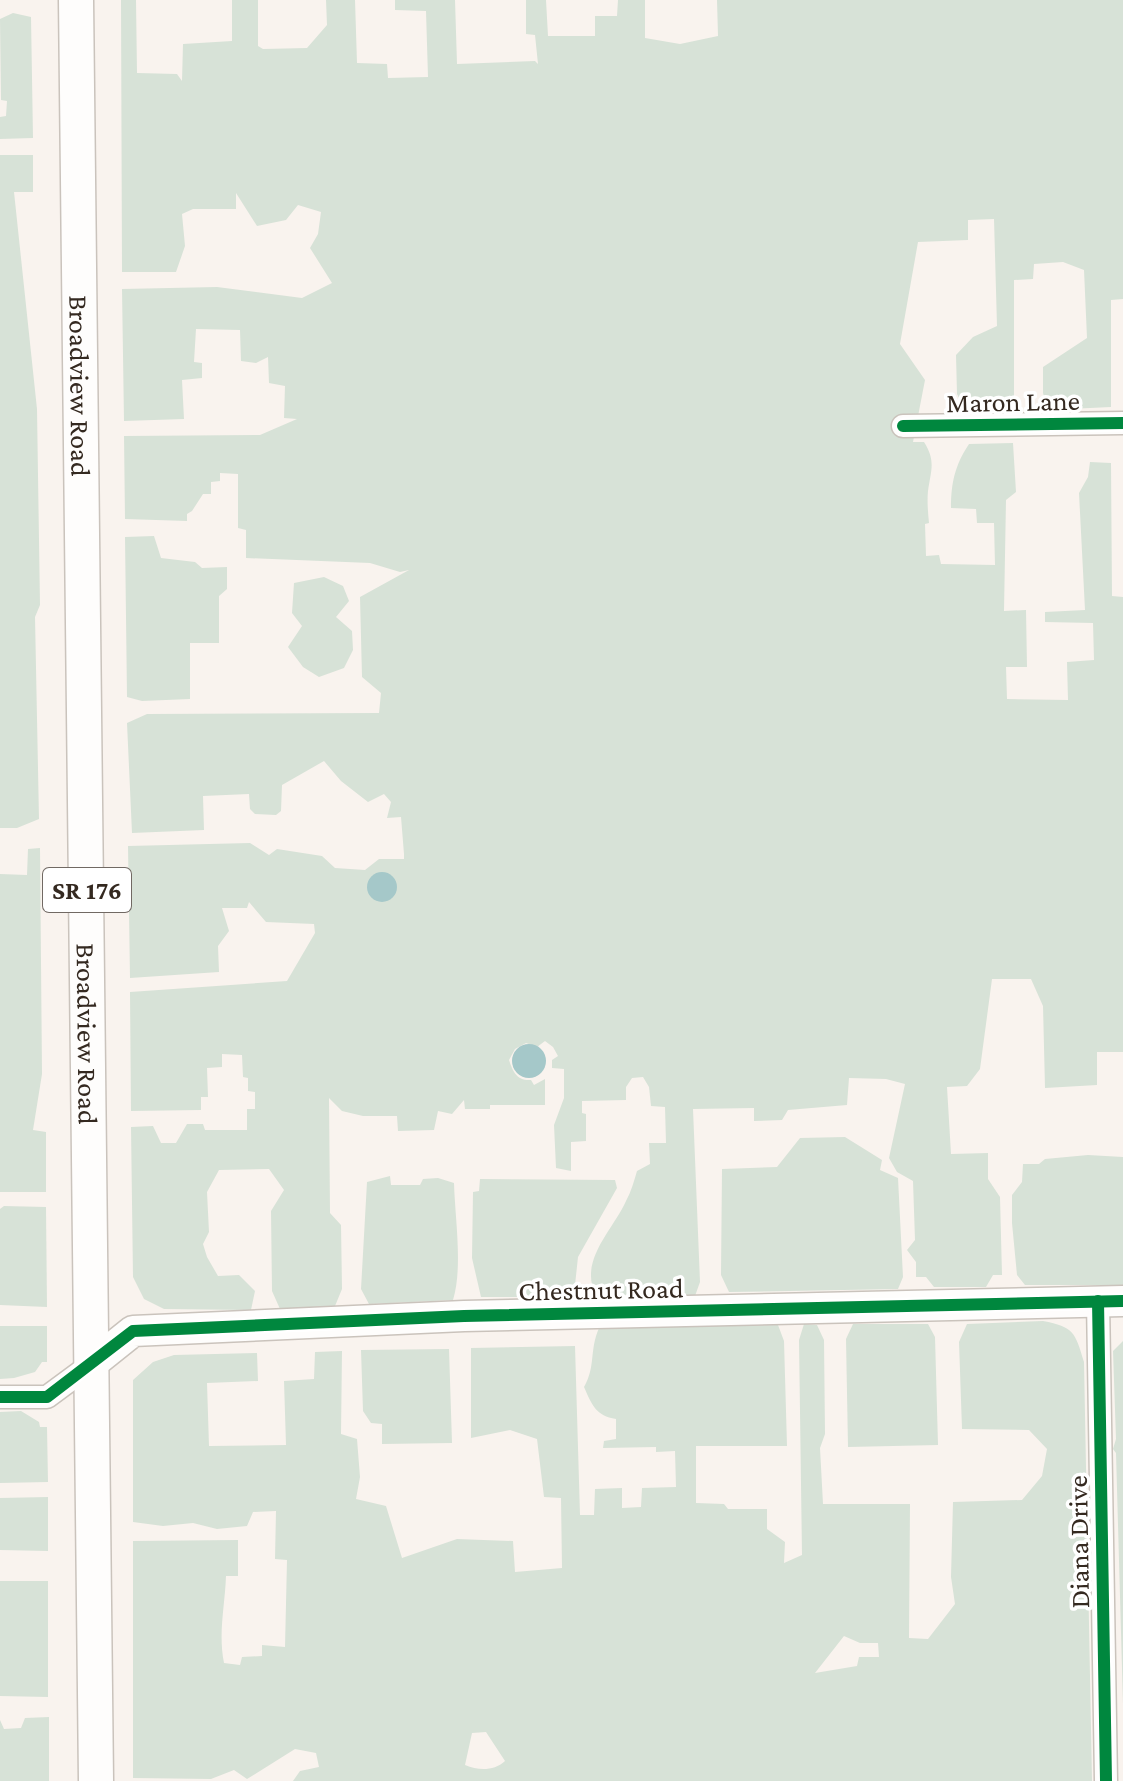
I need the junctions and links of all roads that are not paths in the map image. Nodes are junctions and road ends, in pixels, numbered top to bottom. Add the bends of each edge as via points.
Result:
1 (76, 0) edge
2 (1123, 423) edge
3 (903, 426) dead end
4 (1111, 1301) edge
5 (93, 1363) junction
6 (0, 1397) edge
7 (96, 1781) edge
8 (1106, 1781) edge

1 - 5 main road, Broadview Road / SR 176
2 - 3 street, Maron Lane
4 - 5 street, Chestnut Road via 464,1316 133,1331
4 - 8 street, Diana Drive
5 - 6 street via 47,1397
5 - 7 main road, Broadview Road / SR 176

